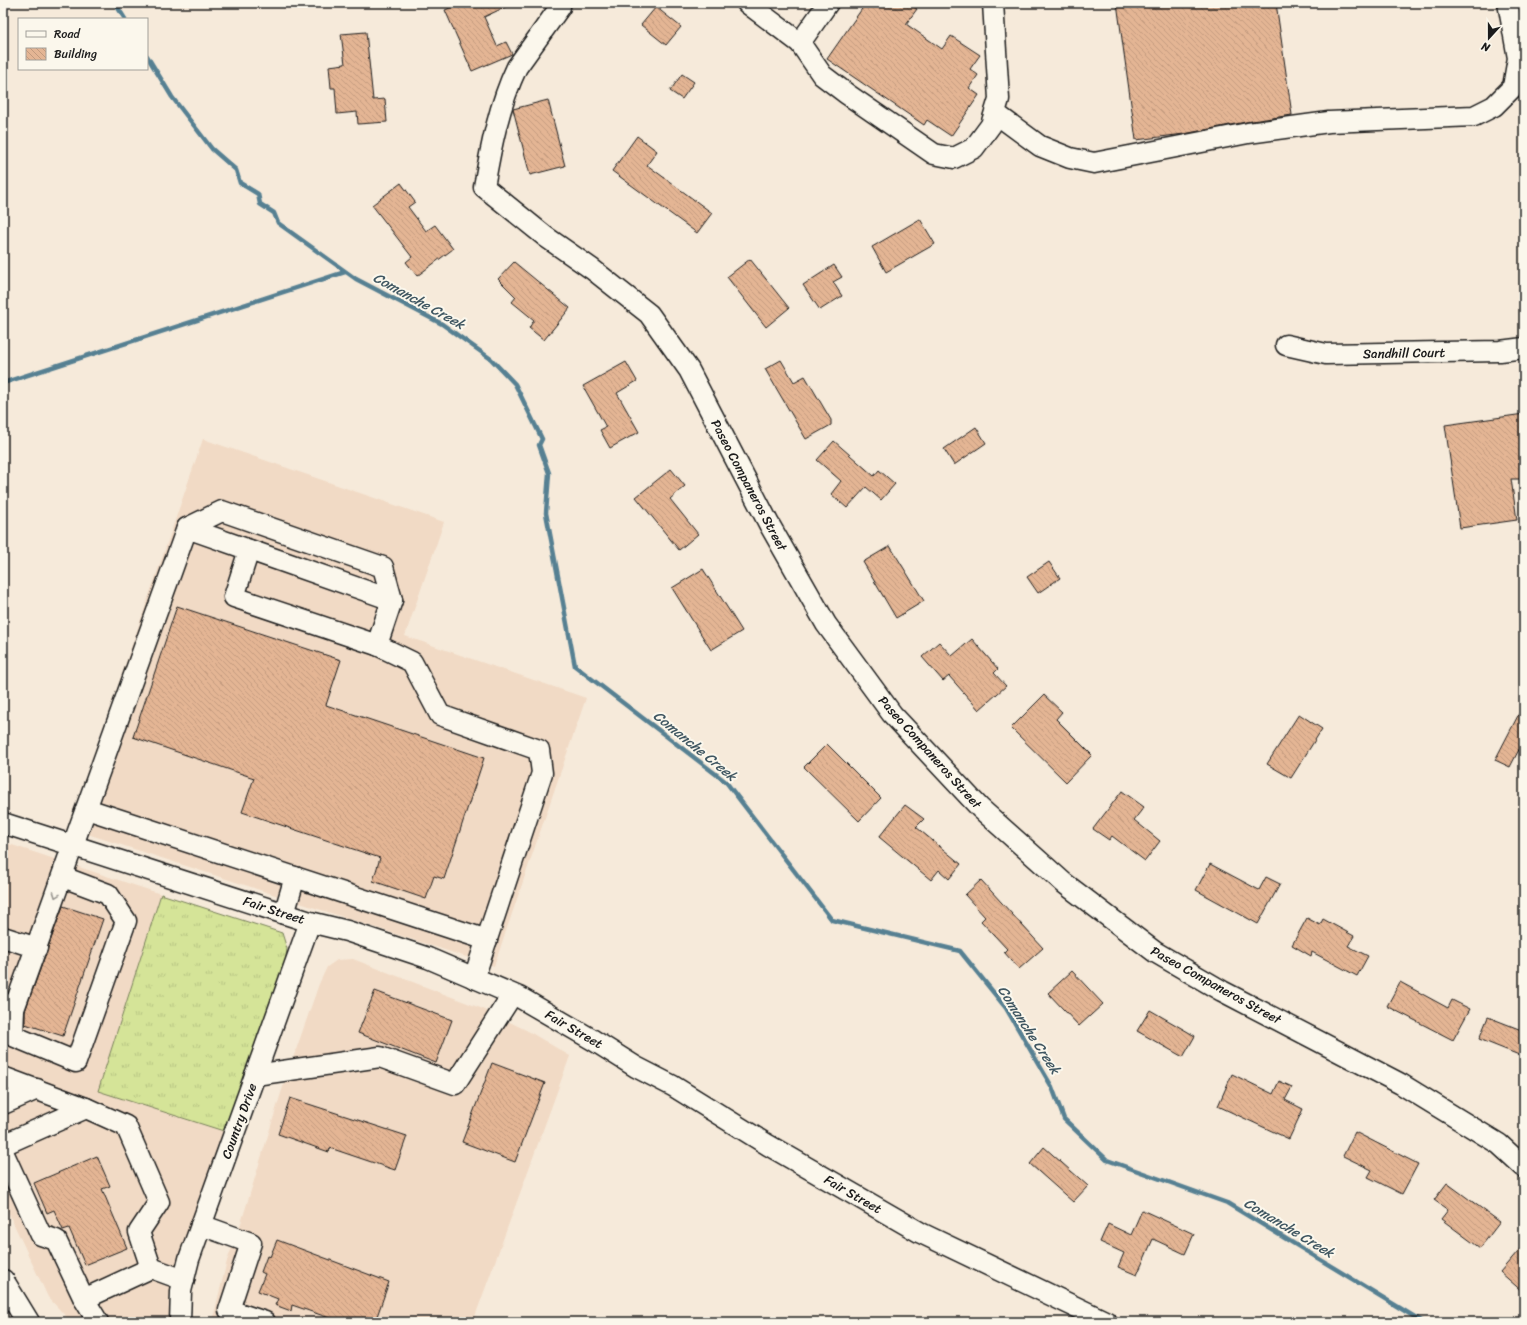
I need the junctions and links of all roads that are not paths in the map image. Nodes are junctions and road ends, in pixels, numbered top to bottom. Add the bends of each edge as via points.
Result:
1 (747, 3) edge
2 (828, 3) edge
3 (993, 3) edge
4 (1508, 3) edge
5 (560, 7) dead end
6 (800, 43) junction
7 (995, 113) junction
8 (1286, 345) dead end
9 (1524, 348) edge
10 (187, 528) junction
11 (250, 550) junction
12 (392, 600) junction
13 (377, 645) junction
14 (87, 809) junction
15 (3, 823) edge
16 (74, 846) junction
17 (63, 877) junction
18 (295, 877) junction
19 (284, 914) junction
20 (310, 922) junction
21 (3, 937) edge
22 (487, 940) junction
23 (37, 948) junction
24 (474, 978) junction
25 (512, 994) junction
26 (9, 1006) edge
27 (255, 1075) junction
28 (3, 1077) edge
29 (37, 1089) junction
30 (3, 1104) edge
31 (86, 1108) junction
32 (3, 1145) edge
33 (3, 1152) edge
34 (1524, 1167) edge
35 (201, 1225) junction
36 (151, 1268) junction
37 (184, 1280) junction
38 (3, 1281) edge
39 (84, 1299) junction
40 (230, 1316) edge
41 (28, 1322) edge
42 (98, 1322) edge
43 (180, 1322) edge
44 (265, 1322) edge
45 (1107, 1322) edge

1 - 6 street
2 - 6 street
3 - 7 street via 999,100
4 - 7 street via 1518,58 1513,87 1494,106 1474,116 1329,122 1248,133 1094,163 1070,158 1040,146
5 - 34 street, Paseo Companeros Street via 513,75 495,130 484,187 649,314 689,370 769,524 826,624 892,714 980,808 1064,883 1155,952 1222,991 1401,1084 1499,1144
6 - 7 street via 822,75 934,154 954,158 974,148 992,125
8 - 9 street, Sandhill Court via 1326,354 1500,351
10 - 11 street
10 - 12 street via 222,511 383,567
10 - 14 street
11 - 12 street
11 - 13 street via 234,597
12 - 13 street
13 - 22 street via 412,662 440,714 539,750 542,773
14 - 16 street
14 - 18 street
15 - 16 street, Fair Street
16 - 17 street
16 - 19 street, Fair Street
17 -> 23 street
17 - 26 street via 108,894 126,922 76,1062 13,1036
18 - 19 street
18 - 22 street
19 - 20 street, Fair Street
20 - 24 street, Fair Street via 347,931 428,958
20 - 27 street, Country Drive
21 - 23 street
22 - 24 street
23 - 26 street
24 - 25 street, Fair Street
25 - 27 street via 455,1084 380,1057
25 - 45 street, Fair Street via 921,1233
27 - 35 street, Country Drive
28 - 29 street
29 - 30 street
29 - 31 street
31 - 32 street
31 - 36 street via 126,1126 159,1202 139,1232
33 - 39 street via 42,1235 56,1240
35 - 37 street, Country Drive
35 - 40 street via 251,1243
36 - 37 street
36 - 39 street
37 - 43 street, Country Drive
38 - 41 highway
39 - 42 street
40 - 44 street

